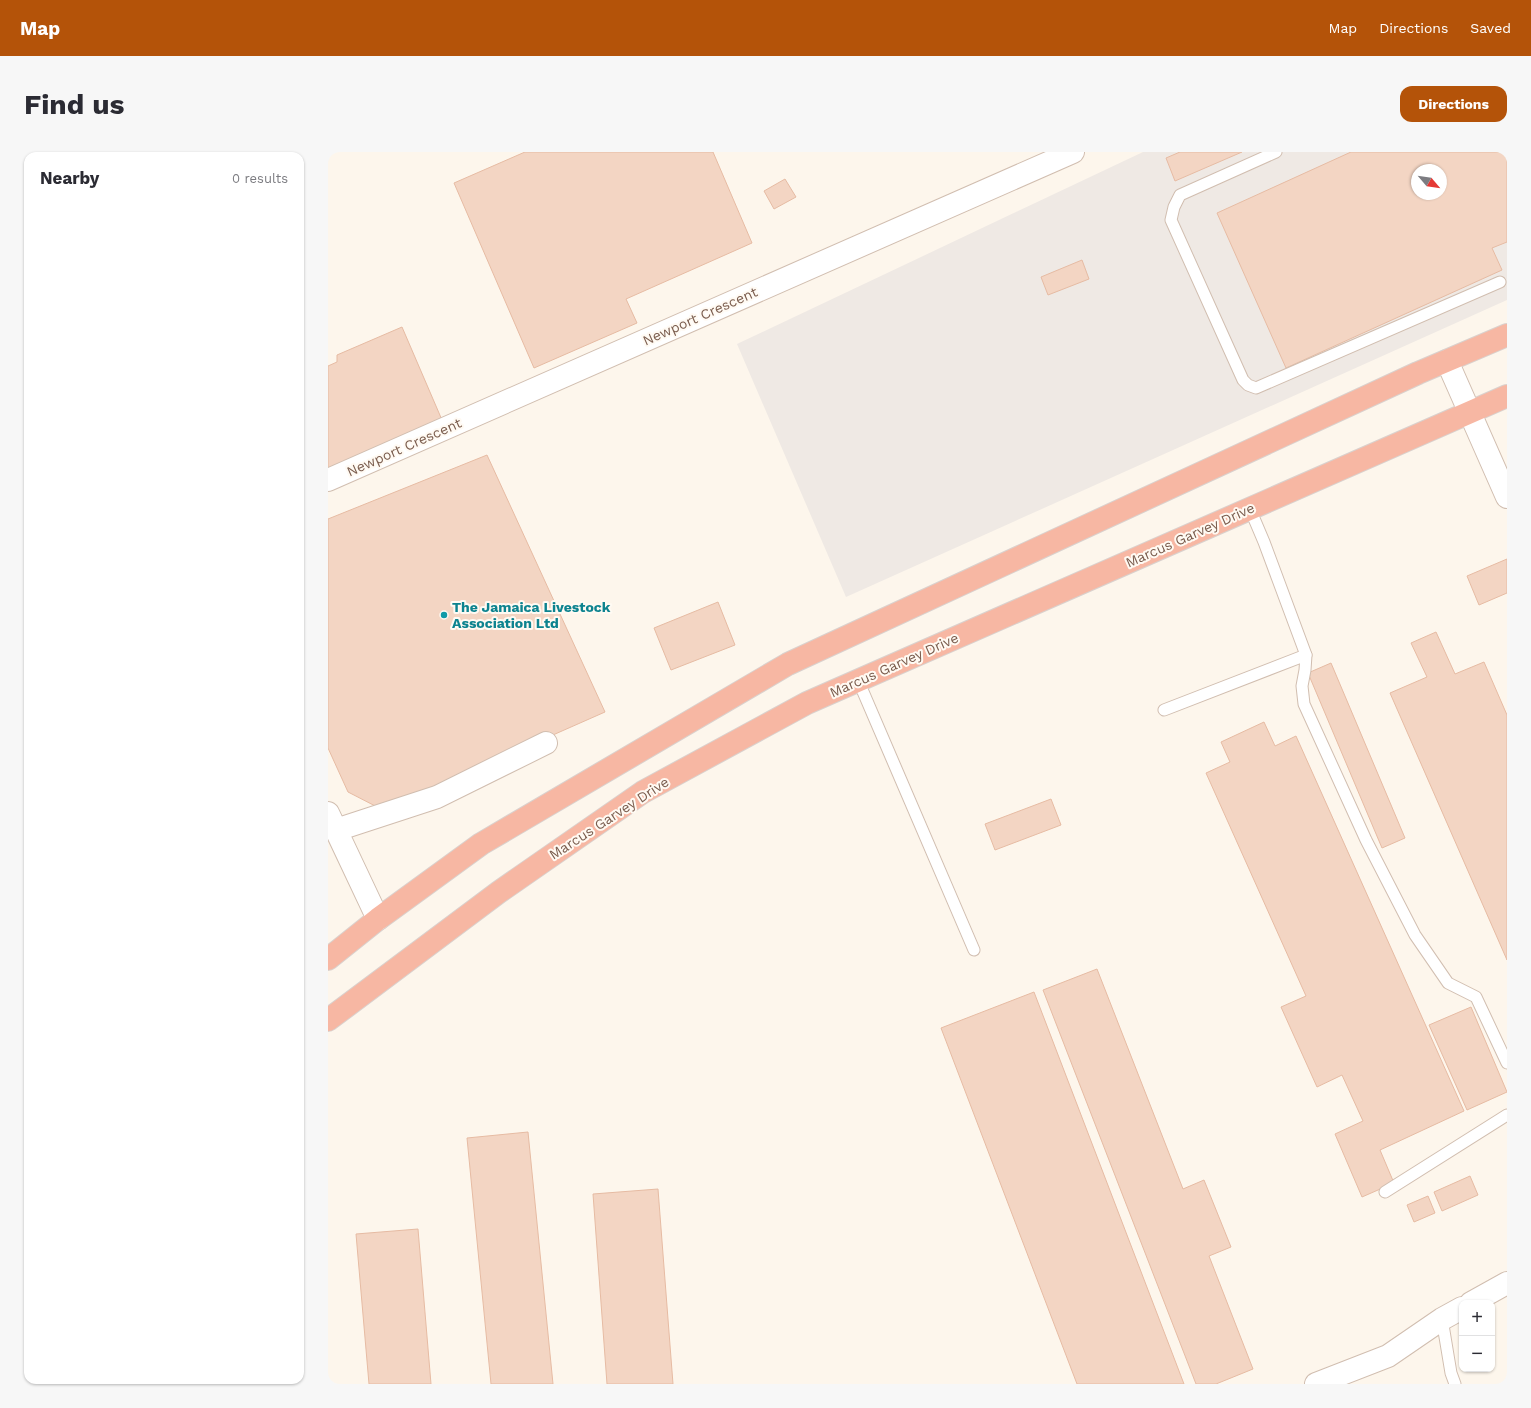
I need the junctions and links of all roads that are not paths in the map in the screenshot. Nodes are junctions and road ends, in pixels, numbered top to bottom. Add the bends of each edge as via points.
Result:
1 (1073, 152) edge
2 (1276, 152) edge
3 (1500, 282) dead end
4 (1507, 335) edge
5 (1447, 361) junction
6 (1507, 396) edge
7 (1470, 412) junction
8 (328, 480) edge
9 (1507, 497) edge
10 (1250, 509) junction
11 (1306, 655) junction
12 (858, 680) junction
13 (1164, 710) dead end
14 (546, 743) dead end
15 (332, 821) edge
16 (378, 919) junction
17 (974, 950) dead end
18 (328, 960) edge
19 (328, 1020) edge
20 (1507, 1063) edge
21 (1507, 1115) edge
22 (1385, 1192) dead end
23 (1507, 1283) edge
24 (1476, 1300) edge
25 (1459, 1310) edge
26 (1442, 1319) junction
27 (1316, 1384) edge
28 (1455, 1384) edge

1 - 8 street, Newport Crescent
2 - 3 lane via 1180,195 1171,220 1243,380 1248,385 1256,388
4 - 5 highway
5 - 7 street
5 - 16 highway via 788,664 481,844
6 - 7 highway, Marcus Garvey Drive
7 - 9 street
7 - 10 highway, Marcus Garvey Drive
10 - 11 lane
10 - 12 highway, Marcus Garvey Drive
11 - 13 lane
11 - 20 lane via 1302,686 1304,704 1366,840 1415,935 1448,983 1476,998
12 - 17 lane
12 - 19 highway, Marcus Garvey Drive via 807,703 643,792 499,892
14 - 15 street via 437,797
15 - 16 street
16 - 18 highway
21 - 22 lane
23 - 24 street
25 - 26 street
26 - 27 street via 1388,1356
26 - 28 lane

